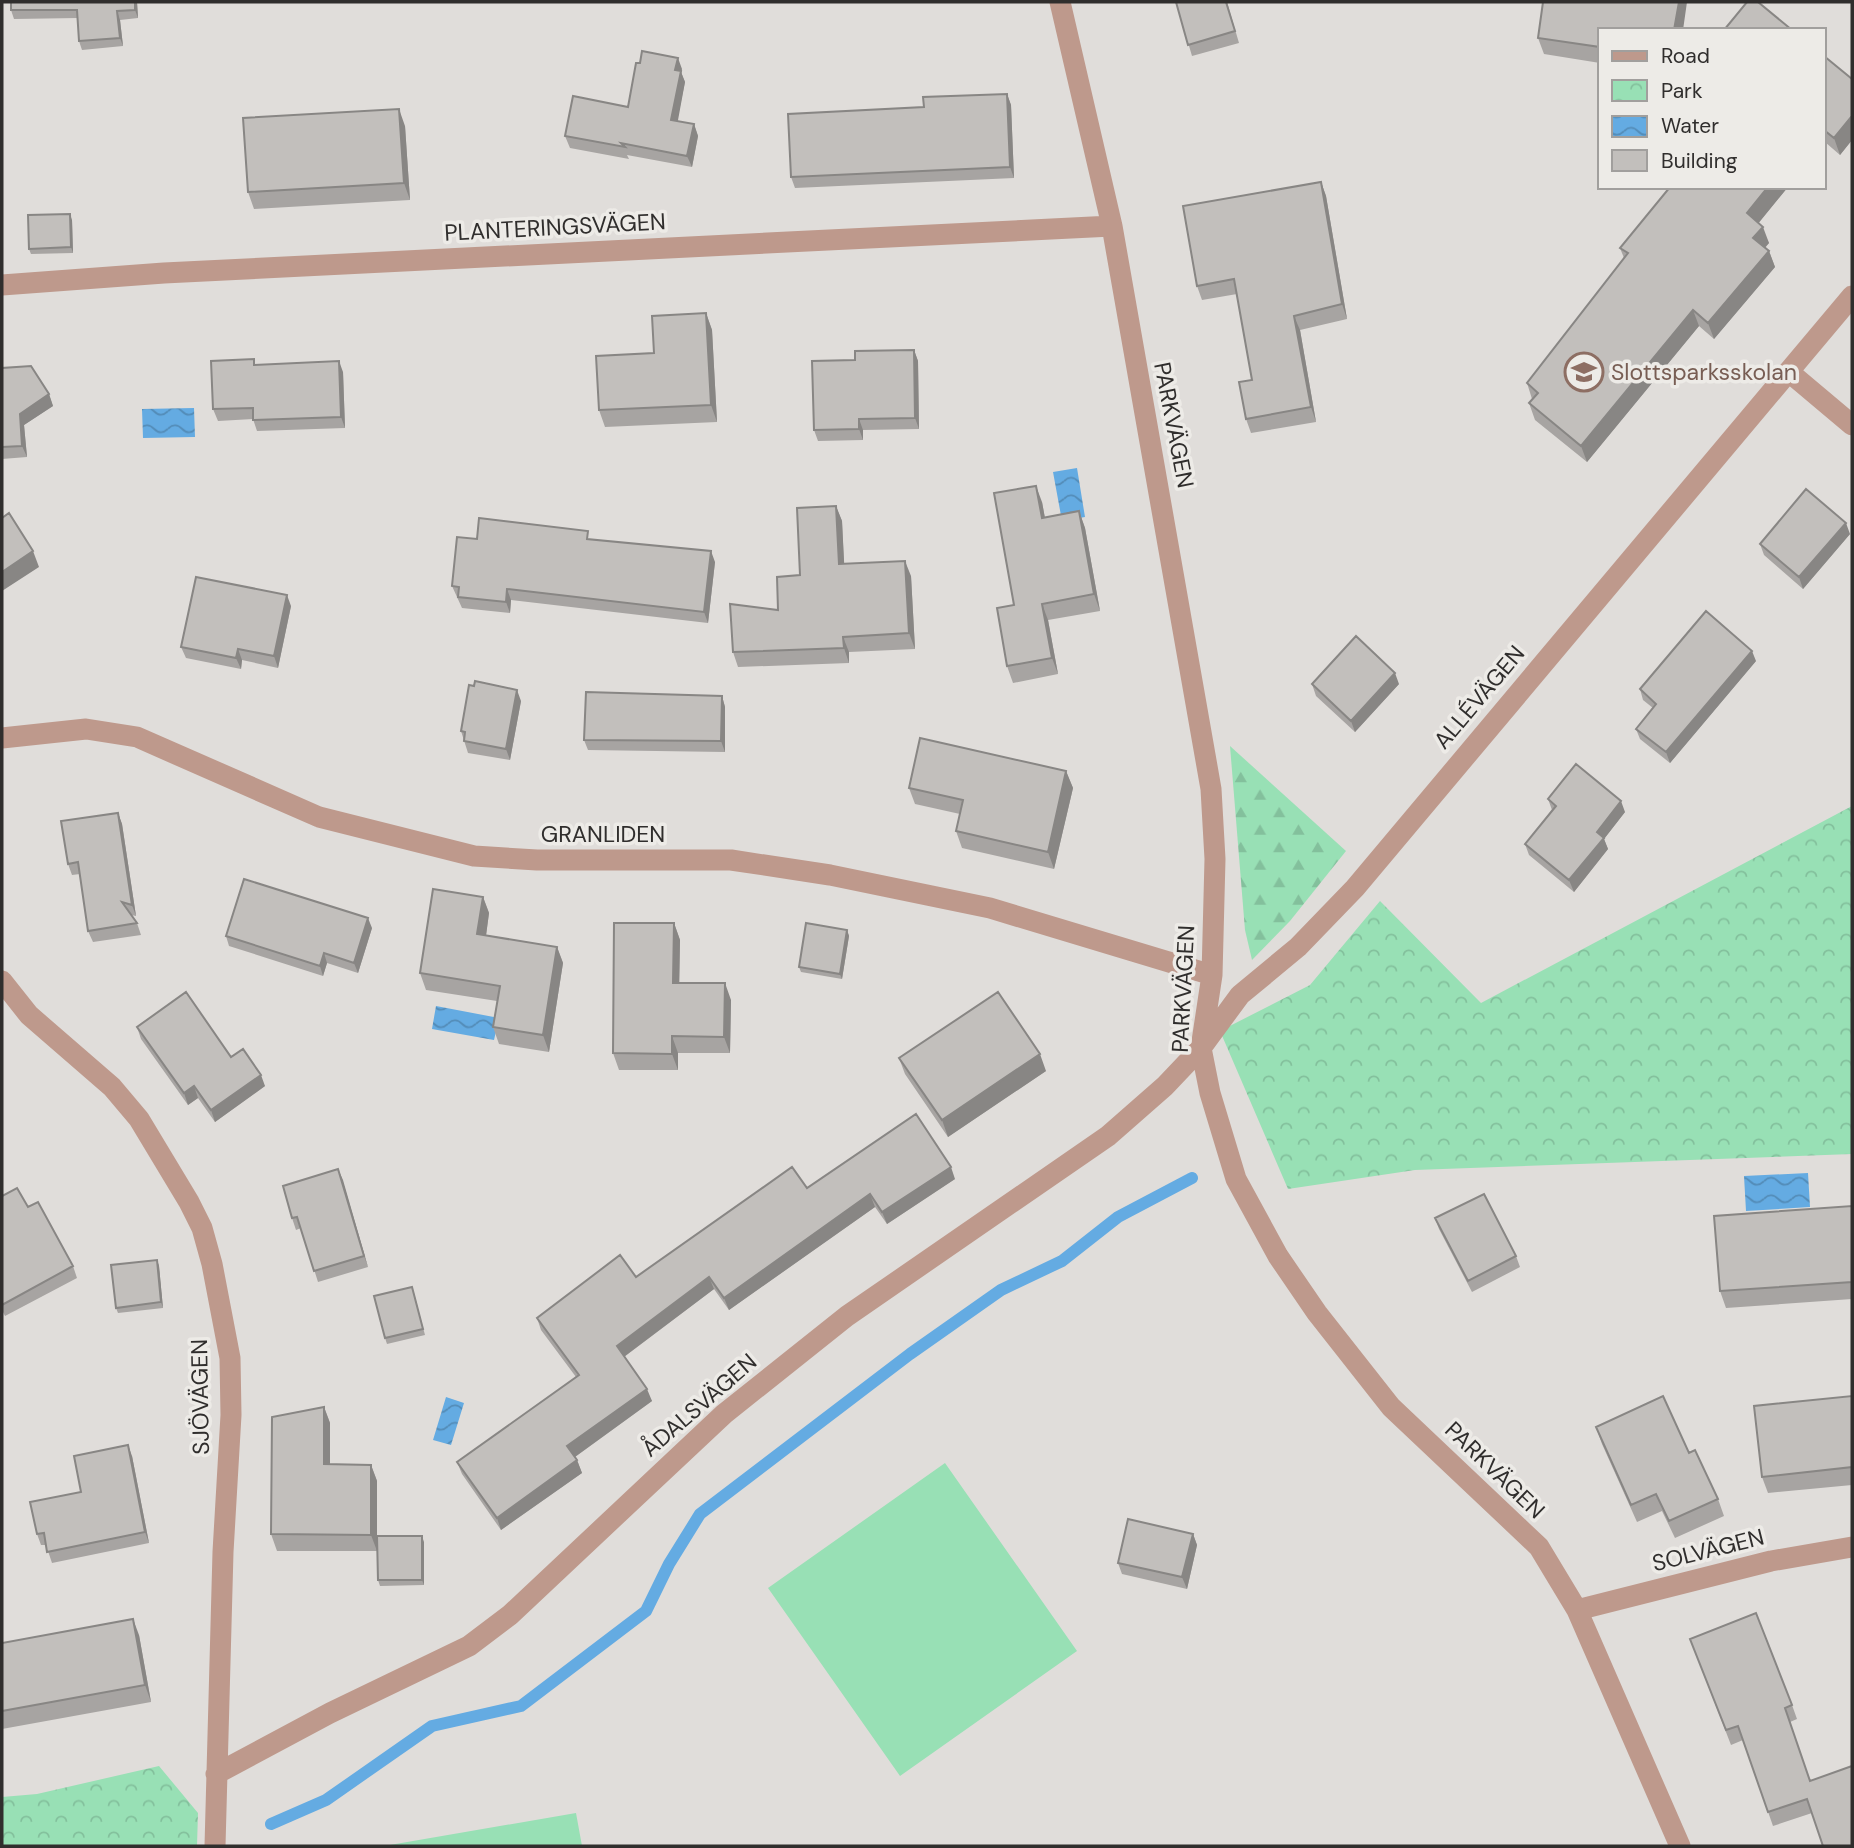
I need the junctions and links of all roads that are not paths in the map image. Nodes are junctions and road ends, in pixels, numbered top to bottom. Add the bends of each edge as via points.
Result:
1 (1060, 2) edge
2 (1112, 226) junction
3 (2, 285) edge
4 (1852, 296) edge
5 (1789, 372) junction
6 (1852, 425) edge
7 (2, 738) edge
8 (1212, 975) junction
9 (2, 981) edge
10 (1201, 1048) junction
11 (1852, 1546) edge
12 (1577, 1610) junction
13 (216, 1774) junction
14 (215, 1846) edge
15 (1680, 1846) edge

1 - 2 street, PARKVÄGEN
2 - 3 street, PLANTERINGSVÄGEN
2 - 8 street, PARKVÄGEN via 1212,789
4 - 5 street, ALLÉVÄGEN
5 - 6 street
5 - 10 street, ALLÉVÄGEN via 1355,888 1298,947 1240,995
7 - 8 street, GRANLIDEN via 86,729 136,737 319,817 474,856 731,860 830,875 990,908
8 - 10 street, PARKVÄGEN
9 - 13 street, SJÖVÄGEN via 29,1016 112,1087 139,1119 189,1202 212,1264 230,1358
10 - 12 street, PARKVÄGEN via 1236,1179 1278,1256 1391,1407 1539,1547
10 - 13 street, ÅDALSVÄGEN via 1108,1136 847,1316 724,1414 510,1615 469,1646
11 - 12 street, SOLVÄGEN via 1771,1561
12 - 15 street, PARKVÄGEN
13 - 14 street, SJÖVÄGEN

